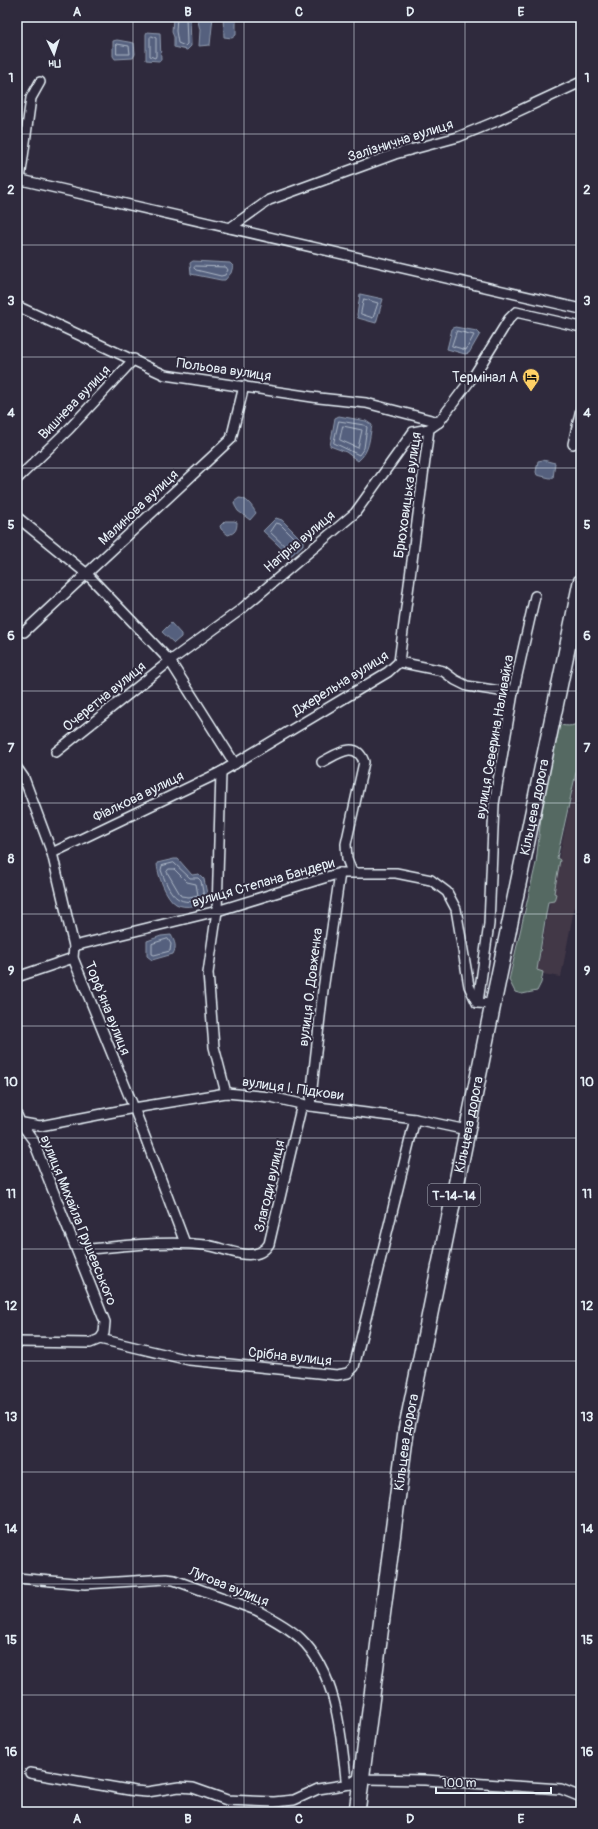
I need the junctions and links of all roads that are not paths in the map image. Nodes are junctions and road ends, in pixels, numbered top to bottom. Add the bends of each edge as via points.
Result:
1 (40, 82) dead end
2 (581, 82) edge
3 (19, 179) edge
4 (230, 228) junction
5 (17, 306) edge
6 (581, 309) edge
7 (581, 327) edge
8 (134, 359) junction
9 (244, 386) junction
10 (581, 410) edge
11 (439, 422) junction
12 (429, 429) junction
13 (573, 444) dead end
14 (17, 479) edge
15 (17, 517) edge
16 (87, 574) junction
17 (581, 582) edge
18 (535, 596) dead end
19 (24, 632) dead end
20 (170, 661) junction
21 (399, 662) junction
22 (513, 693) junction
23 (56, 752) dead end
24 (322, 762) dead end
25 (235, 764) junction
26 (17, 768) edge
27 (221, 772) junction
28 (52, 853) junction
29 (352, 872) junction
30 (340, 873) junction
31 (217, 911) junction
32 (74, 946) junction
33 (73, 958) junction
34 (17, 977) edge
35 (477, 1003) junction
36 (493, 1004) junction
37 (226, 1093) junction
38 (306, 1105) junction
39 (134, 1108) junction
40 (18, 1119) edge
41 (414, 1119) junction
42 (467, 1130) junction
43 (185, 1243) junction
44 (77, 1250) junction
45 (100, 1338) junction
46 (17, 1342) edge
47 (17, 1578) edge
48 (30, 1773) dead end
49 (356, 1780) junction
50 (581, 1797) edge
51 (357, 1812) edge

1 - 3 street via 31,98
2 - 4 street, Залізнична вулиця via 458,137 395,154 269,200
3 - 4 street
4 - 6 street
5 - 8 street, Польова вулиця
7 - 11 street, Брюховицька вулиця via 516,312
8 - 9 street, Польова вулиця via 164,375
8 - 14 street, Вишнева вулиця via 69,429
9 - 11 street, Польова вулиця via 374,404
9 - 16 street, Малинова вулиця via 231,439
10 - 13 street
11 - 12 street, Брюховицька вулиця
12 - 20 street, Нагірна вулиця via 413,432 355,513 239,611
12 - 21 street, Брюховицька вулиця
15 - 16 street
16 - 19 street, Малинова вулиця
16 - 20 street
17 - 36 highway, Кільцева дорога / Т-14-14
18 - 22 street, вулиця Северина Наливайка
20 - 23 street, Очеретна вулиця
20 - 25 street
21 - 22 street, Джерельна вулиця via 443,671 467,686
21 - 25 street, Джерельна вулиця via 388,672
22 - 35 street, вулиця Северина Наливайка via 494,804 489,924
24 - 29 street via 348,749 355,750 364,762 346,844 347,859
25 - 27 street, Фіалкова вулиця
26 - 28 street, Торф'яна вулиця via 24,778
27 - 28 street, Фіалкова вулиця
27 - 31 street
28 - 32 street, Торф'яна вулиця
29 - 30 street, вулиця Степана Бандери
29 - 35 street, вулиця Степана Бандери via 396,873 431,880 447,892 456,909 470,986
30 - 31 street, вулиця Степана Бандери
30 - 38 street, вулиця О. Довженка
31 - 32 street, вулиця Степана Бандери
31 - 37 street via 208,973 214,1047
32 - 33 street, Торф'яна вулиця
33 - 34 street
33 - 39 street, Торф'яна вулиця
35 - 36 street
36 - 42 highway, Кільцева дорога / Т-14-14
37 - 38 street, вулиця І. Підкови via 271,1097
37 - 39 street, вулиця І. Підкови
38 - 41 street, вулиця І. Підкови
38 - 43 street, Злагоди вулиця via 270,1244 265,1250 249,1255 207,1245
39 - 40 street, вулиця І. Підкови via 40,1126
39 - 43 street, Торф'яна вулиця
40 - 44 street, вулиця Михайла Грушевського via 33,1140
41 - 42 street, вулиця І. Підкови
41 - 45 street, Срібна вулиця via 354,1367 348,1373 189,1360
42 - 49 highway, Кільцева дорога / Т-14-14 via 406,1431
43 - 44 street, Злагоди вулиця
44 - 45 street, вулиця Михайла Грушевського via 105,1322 104,1333
45 - 46 street, Срібна вулиця via 90,1343
47 - 49 street, Лугова вулиця via 84,1584 174,1580 256,1610 274,1620 300,1638 315,1656 325,1676 340,1723 346,1779
48 - 49 street via 135,1791 193,1788 216,1797 239,1801 283,1802 318,1789
49 - 50 street via 425,1780 561,1789
49 - 51 highway, Кільцева дорога / Т-14-14

